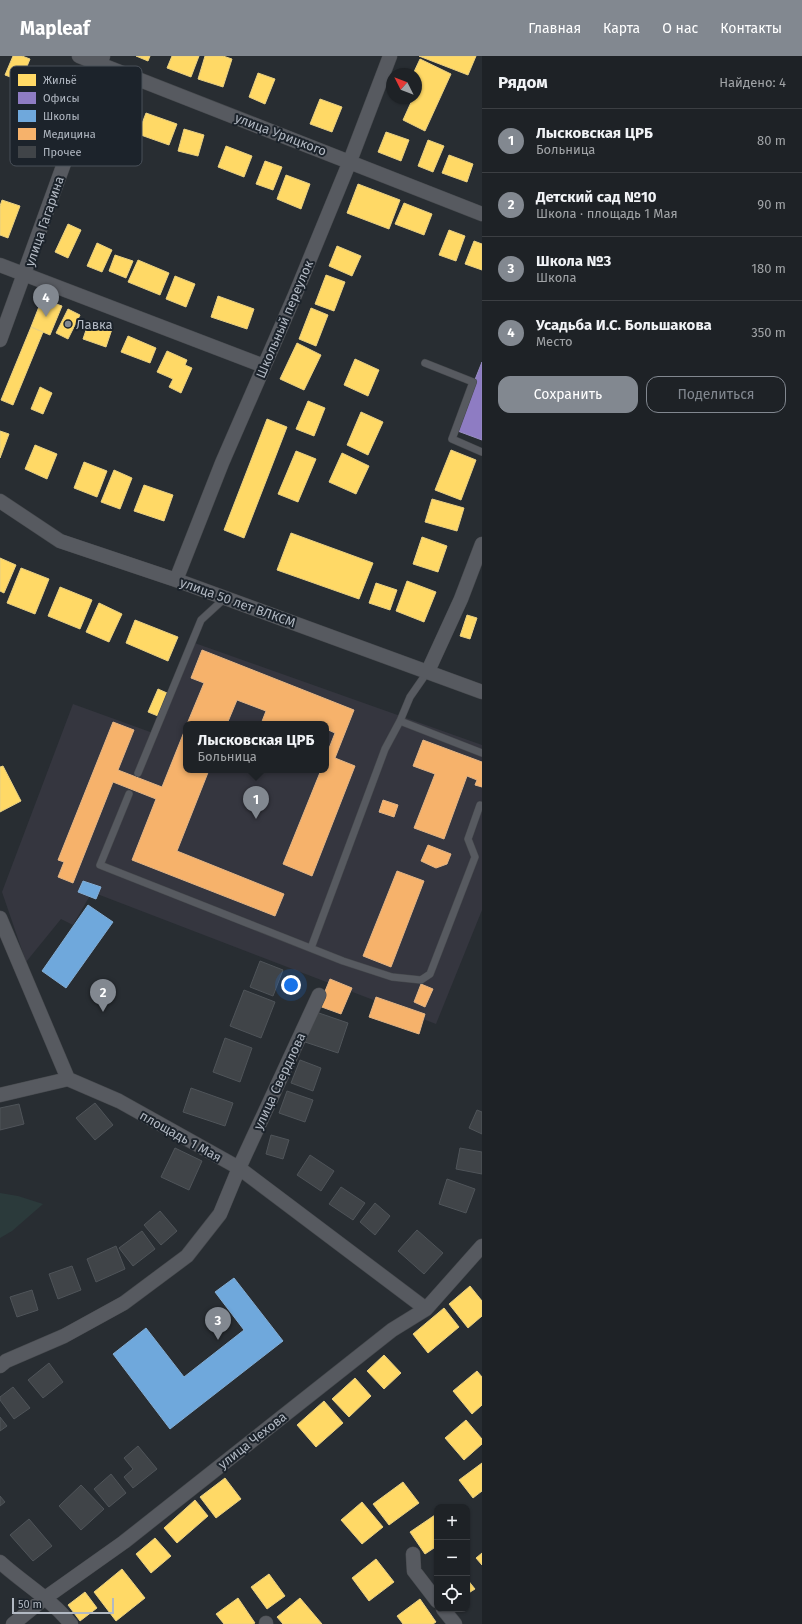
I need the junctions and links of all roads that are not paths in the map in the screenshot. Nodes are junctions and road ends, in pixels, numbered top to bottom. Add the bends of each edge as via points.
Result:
1 (79, 56) edge
2 (390, 56) edge
3 (101, 60) edge
4 (116, 66) edge
5 (142, 77) edge
6 (350, 161) junction
7 (64, 166) edge
8 (482, 214) edge
9 (0, 265) edge
10 (25, 275) junction
11 (0, 340) edge
12 (425, 363) dead end
13 (264, 366) junction
14 (482, 452) edge
15 (0, 501) edge
16 (482, 544) edge
17 (176, 580) junction
18 (225, 598) junction
19 (428, 671) junction
20 (482, 692) edge
21 (400, 720) junction
22 (482, 752) edge
23 (138, 774) dead end
24 (128, 794) dead end
25 (482, 806) edge
26 (479, 858) edge
27 (0, 918) edge
28 (311, 948) junction
29 (319, 995) dead end
30 (68, 1079) junction
31 (0, 1095) edge
32 (239, 1168) junction
33 (482, 1246) edge
34 (426, 1309) junction
35 (0, 1366) edge
36 (413, 1554) dead end
37 (0, 1562) edge
38 (434, 1597) edge
39 (45, 1598) junction
40 (445, 1612) edge
41 (13, 1624) edge
42 (71, 1624) edge
43 (455, 1624) edge

1 - 3 street, улица Урицкого
2 - 6 street, Школьный переулок
3 - 4 street, улица Урицкого
5 - 6 street, улица Урицкого
6 - 8 street, улица Урицкого
6 - 13 street, Школьный переулок
7 - 10 street, улица Гагарина
9 - 10 street
10 - 11 street, улица Гагарина
10 - 13 street
12 - 14 lane via 473,382 452,439
13 - 17 street, Школьный переулок
15 - 17 street, улица 50 лет ВЛКСМ via 60,541
16 - 19 street via 461,599
17 - 18 street, улица 50 лет ВЛКСМ
18 - 19 street, улица 50 лет ВЛКСМ
18 - 23 lane via 201,620
19 - 20 street, улица 50 лет ВЛКСМ
19 - 21 lane via 410,697
21 - 22 lane
21 - 28 lane via 385,748
24 - 28 lane via 100,865
25 - 26 lane via 480,805 468,839
26 - 28 lane via 430,974 421,980 392,977
27 - 30 street
29 - 32 street, улица Свердлова
30 - 31 street
30 - 32 street, площадь 1 Мая via 119,1101
32 - 34 street, площадь 1 Мая
32 - 35 street, улица Свердлова via 220,1214 187,1256 124,1303 64,1336
33 - 34 street, улица Чехова
34 - 39 street, улица Чехова via 392,1330 124,1542
36 - 38 street via 414,1571
37 - 39 street
39 - 41 street, улица Чехова
39 - 42 street
40 - 43 street

